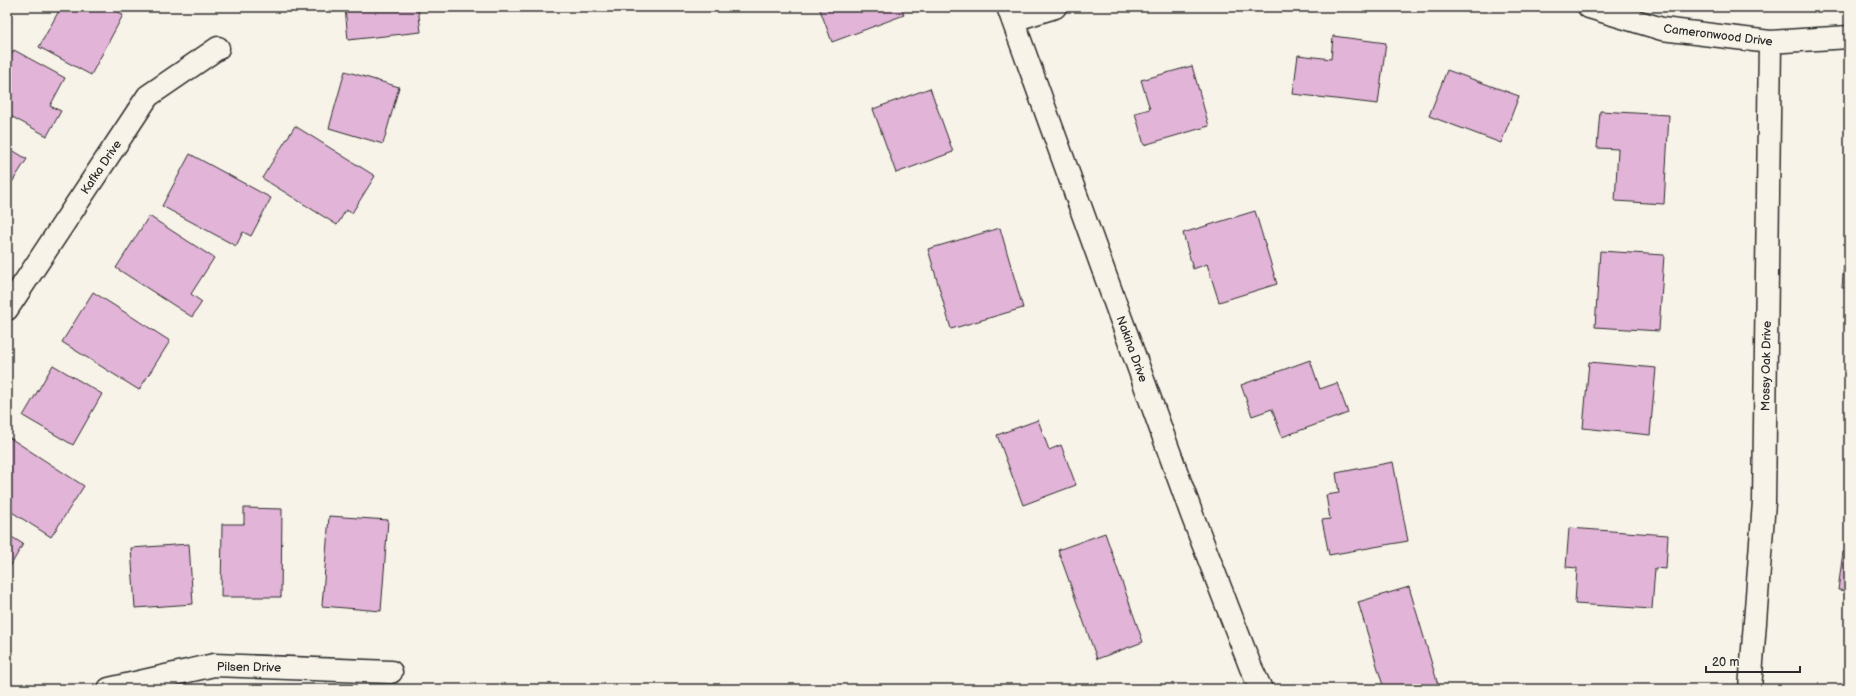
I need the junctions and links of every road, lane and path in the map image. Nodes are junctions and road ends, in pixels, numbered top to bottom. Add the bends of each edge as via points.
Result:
1 (1055, 7) edge
2 (1589, 7) edge
3 (1010, 14) edge
4 (1849, 37) edge
5 (1770, 42) junction
6 (218, 48) dead end
7 (7, 309) edge
8 (391, 672) dead end
9 (112, 689) edge
10 (1261, 689) edge
11 (1750, 689) edge

1 - 3 street
2 - 5 street, Cameronwood Drive via 1662,29
3 - 10 street, Nakina Drive via 1192,516
4 - 5 street, Cameronwood Drive
5 - 11 street, Mossy Oak Drive via 1764,502
6 - 7 street, Kafka Drive via 148,96
8 - 9 street, Pilsen Drive via 214,665

